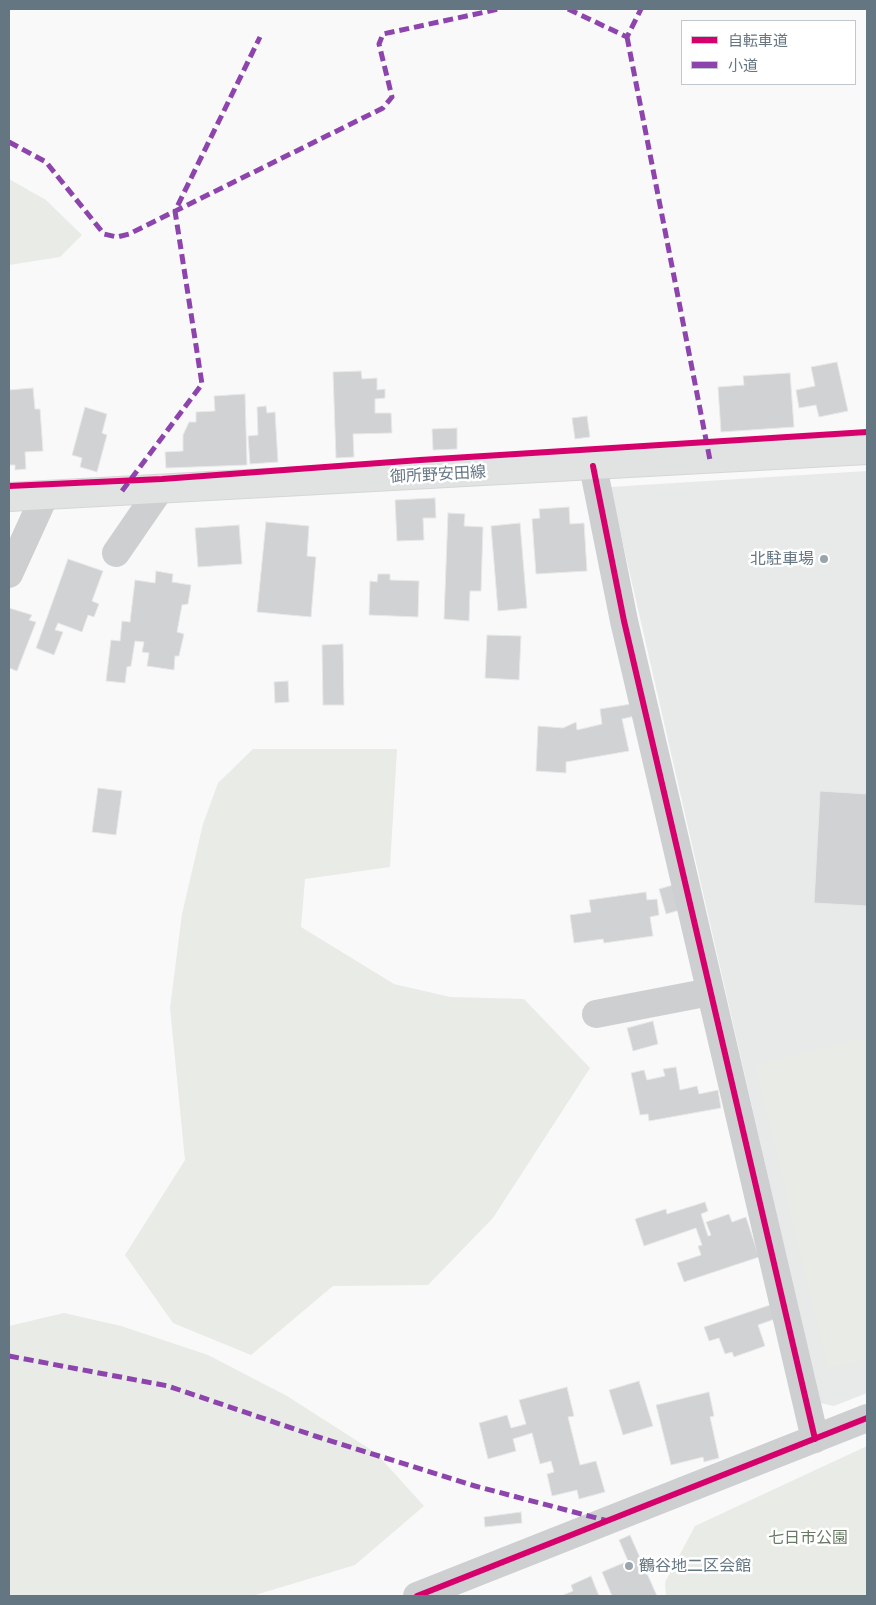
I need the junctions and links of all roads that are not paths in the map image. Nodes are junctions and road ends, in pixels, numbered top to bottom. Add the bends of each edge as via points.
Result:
1 (867, 450) edge
2 (593, 466) junction
3 (160, 489) junction
4 (44, 495) junction
5 (9, 496) edge
6 (116, 553) dead end
7 (9, 574) edge
8 (710, 992) junction
9 (596, 1014) dead end
10 (867, 1418) edge
11 (815, 1438) junction
12 (417, 1596) edge

1 - 2 main road, 御所野安田線
2 - 3 main road, 御所野安田線
2 - 8 street via 624,621
3 - 4 main road, 御所野安田線
3 - 6 street
4 - 5 main road, 御所野安田線
4 - 7 street
8 - 9 street
8 - 11 street
10 - 11 street
11 - 12 street

